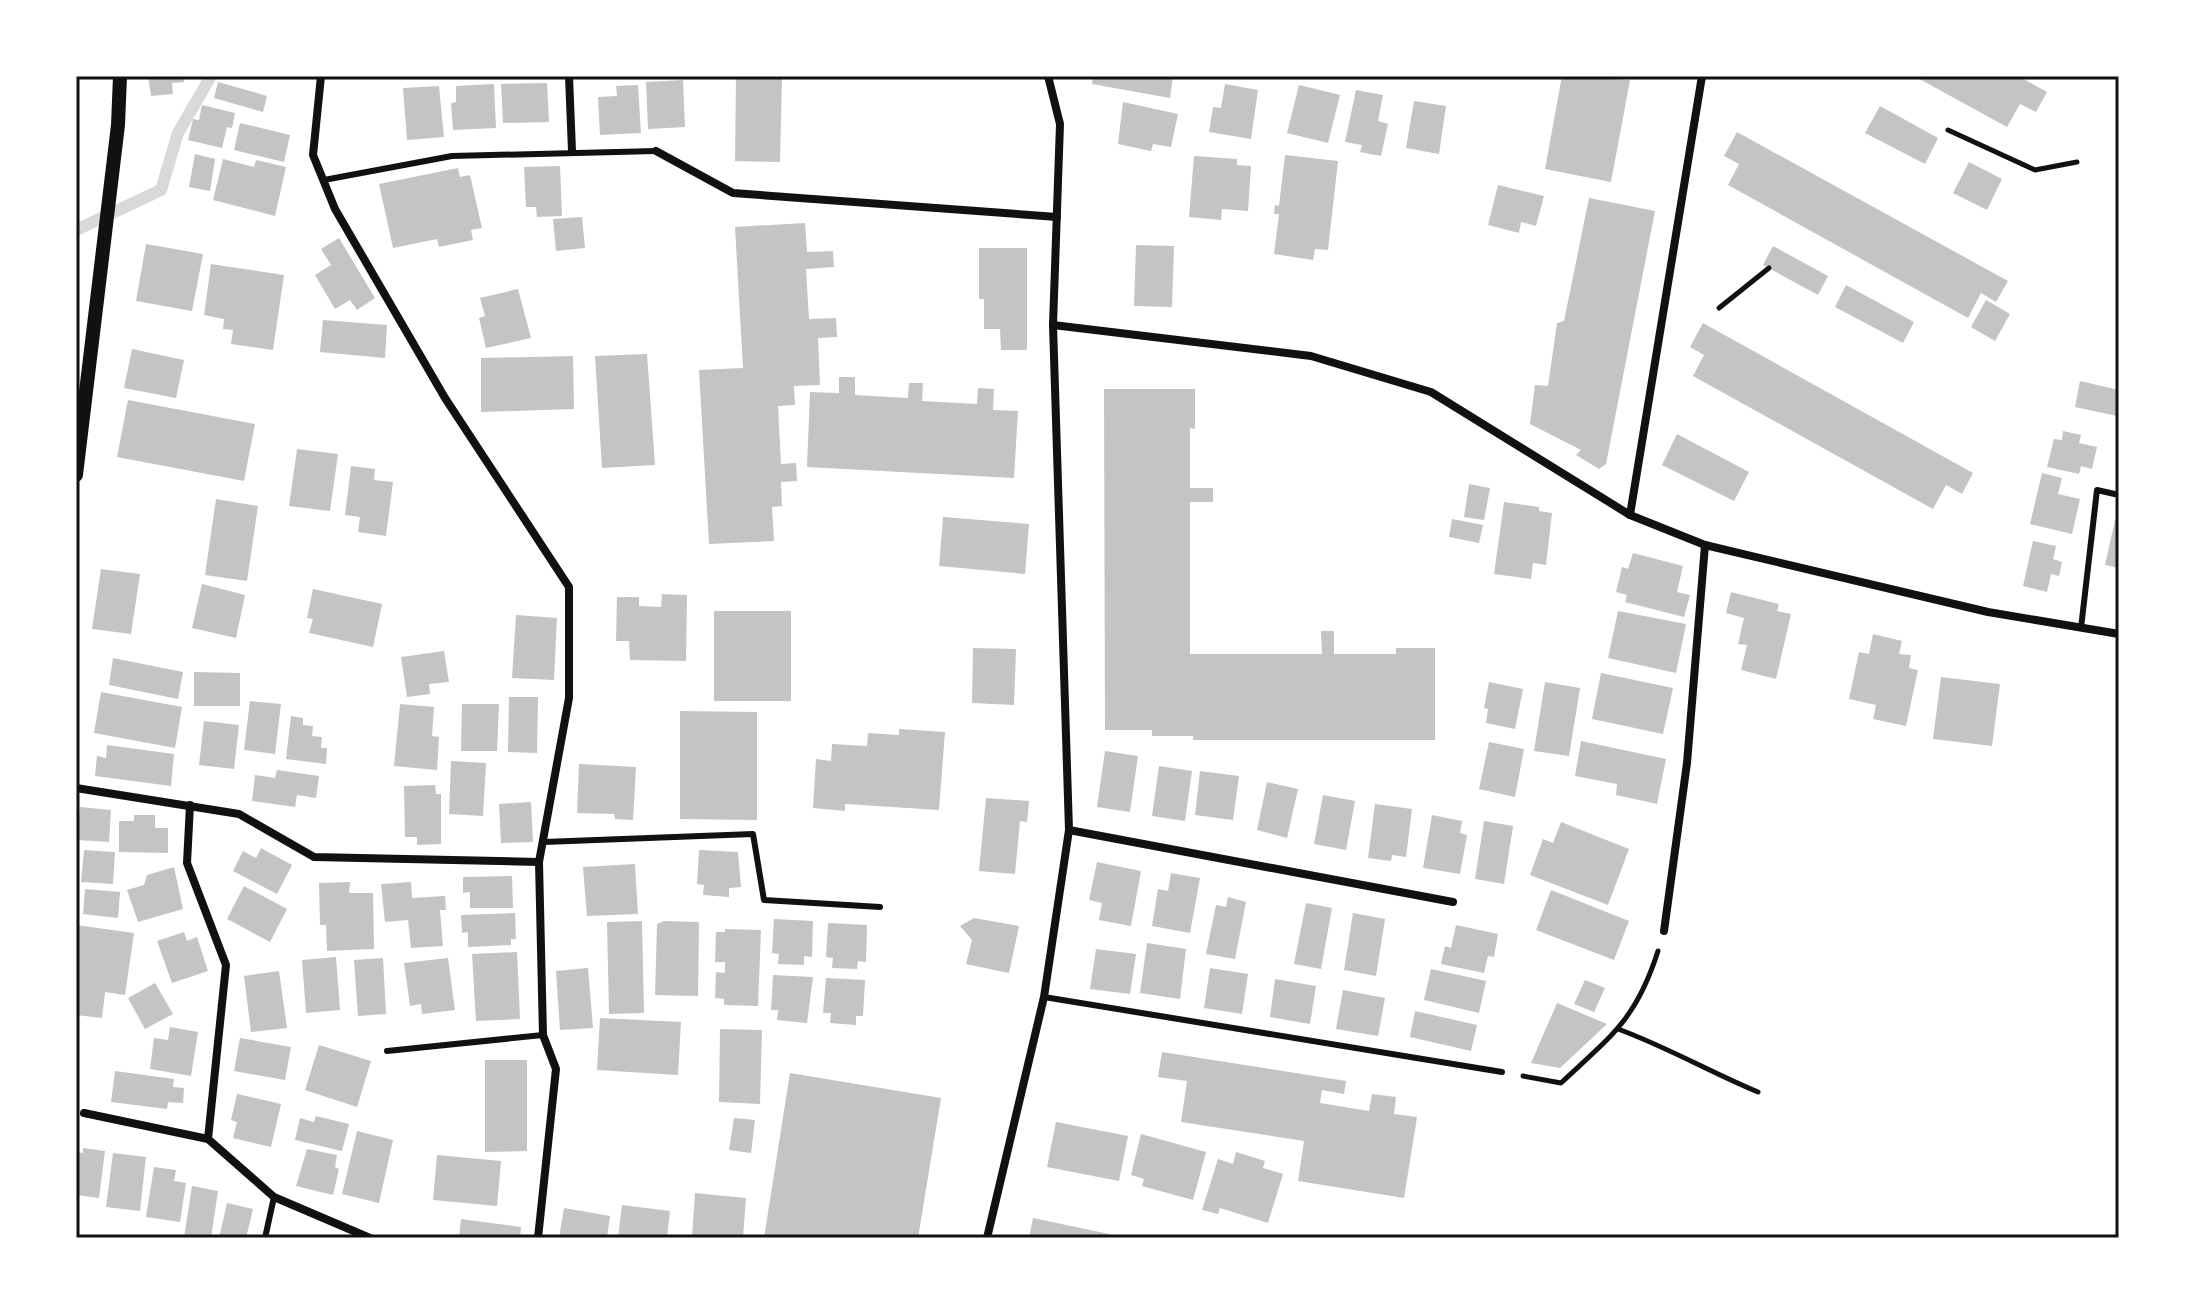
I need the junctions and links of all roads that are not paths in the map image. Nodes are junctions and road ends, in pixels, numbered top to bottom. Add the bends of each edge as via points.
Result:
1 (120, 76) edge
2 (321, 76) edge
3 (569, 76) edge
4 (1048, 76) edge
5 (1702, 76) edge
6 (572, 151) junction
7 (656, 151) joint
8 (324, 180) junction
9 (1057, 217) junction
10 (1053, 325) junction
11 (76, 475) edge
12 (2119, 495) edge
13 (1630, 515) junction
14 (1705, 545) junction
15 (2081, 628) junction
16 (2119, 634) edge
17 (76, 788) edge
18 (190, 805) junction
19 (1069, 830) junction
20 (544, 842) junction
21 (539, 862) junction
22 (1453, 902) dead end
23 (880, 907) dead end
24 (1664, 931) road end
25 (1044, 997) junction
26 (543, 1035) junction
27 (387, 1051) dead end
28 (1502, 1072) dead end
29 (84, 1113) dead end
30 (208, 1139) junction
31 (274, 1197) junction
32 (265, 1238) edge
33 (370, 1238) edge
34 (538, 1238) edge
35 (987, 1238) edge

1 - 11 street
2 - 8 street via 313,155
3 - 6 street
4 - 9 street via 1060,124
5 - 13 street
6 - 7 lane
6 - 8 lane via 452,156
7 - 9 street via 733,193
8 - 20 street via 335,209 445,398 569,587 569,698
9 - 10 street
10 - 13 street via 1311,356 1431,392
10 - 19 street
12 - 15 lane via 2097,490
13 - 14 street
14 - 15 street via 1988,612
14 - 24 street via 1687,763
15 - 16 street
17 - 18 street
18 - 21 street via 239,814 314,857
18 - 30 street via 187,863 226,965
19 - 22 street
19 - 25 street
20 - 21 street
20 - 23 lane via 753,834 764,900
21 - 26 street
25 - 28 lane
25 - 35 street
26 - 27 lane
26 - 34 street via 556,1069
29 - 30 street
30 - 31 street
31 - 32 lane
31 - 33 street

